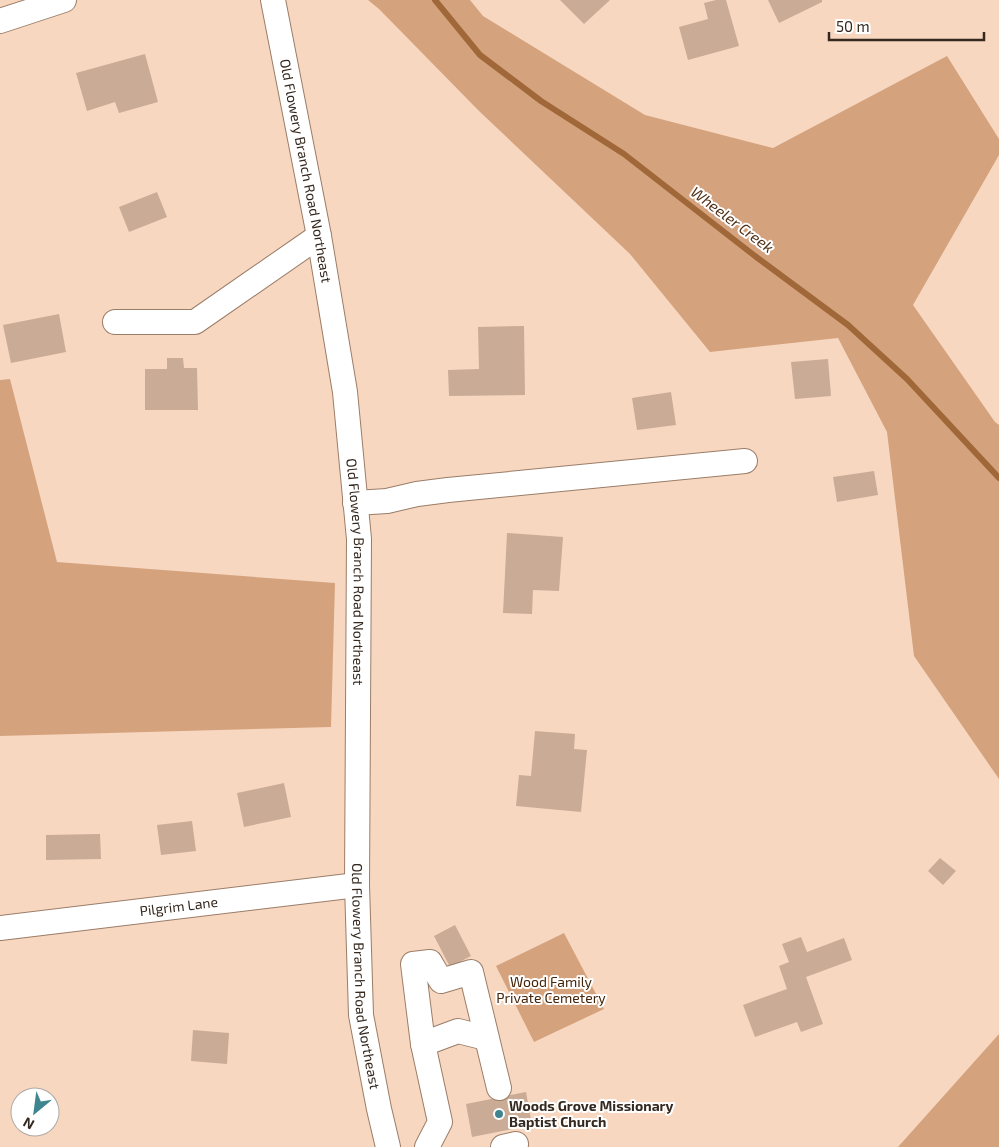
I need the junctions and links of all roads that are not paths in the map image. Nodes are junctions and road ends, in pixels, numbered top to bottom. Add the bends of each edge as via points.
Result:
1 (64, 0) edge
2 (273, 0) edge
3 (0, 21) edge
4 (319, 236) junction
5 (115, 322) dead end
6 (745, 460) dead end
7 (355, 503) junction
8 (357, 885) junction
9 (0, 928) edge
10 (486, 1038) junction
11 (422, 1044) junction
12 (498, 1088) dead end
13 (388, 1147) edge
14 (427, 1147) edge

1 - 3 street
2 - 4 street, Old Flowery Branch Road Northeast
4 - 5 street via 195,322
4 - 7 street, Old Flowery Branch Road Northeast via 345,392
6 - 7 street via 448,490 388,501
7 - 8 street, Old Flowery Branch Road Northeast via 359,539
8 - 9 street, Pilgrim Lane
8 - 13 street, Old Flowery Branch Road Northeast via 361,1015
10 - 11 street via 458,1031
10 - 11 street via 471,972 441,982 430,962 413,964
10 - 12 street
11 - 14 street via 440,1122

